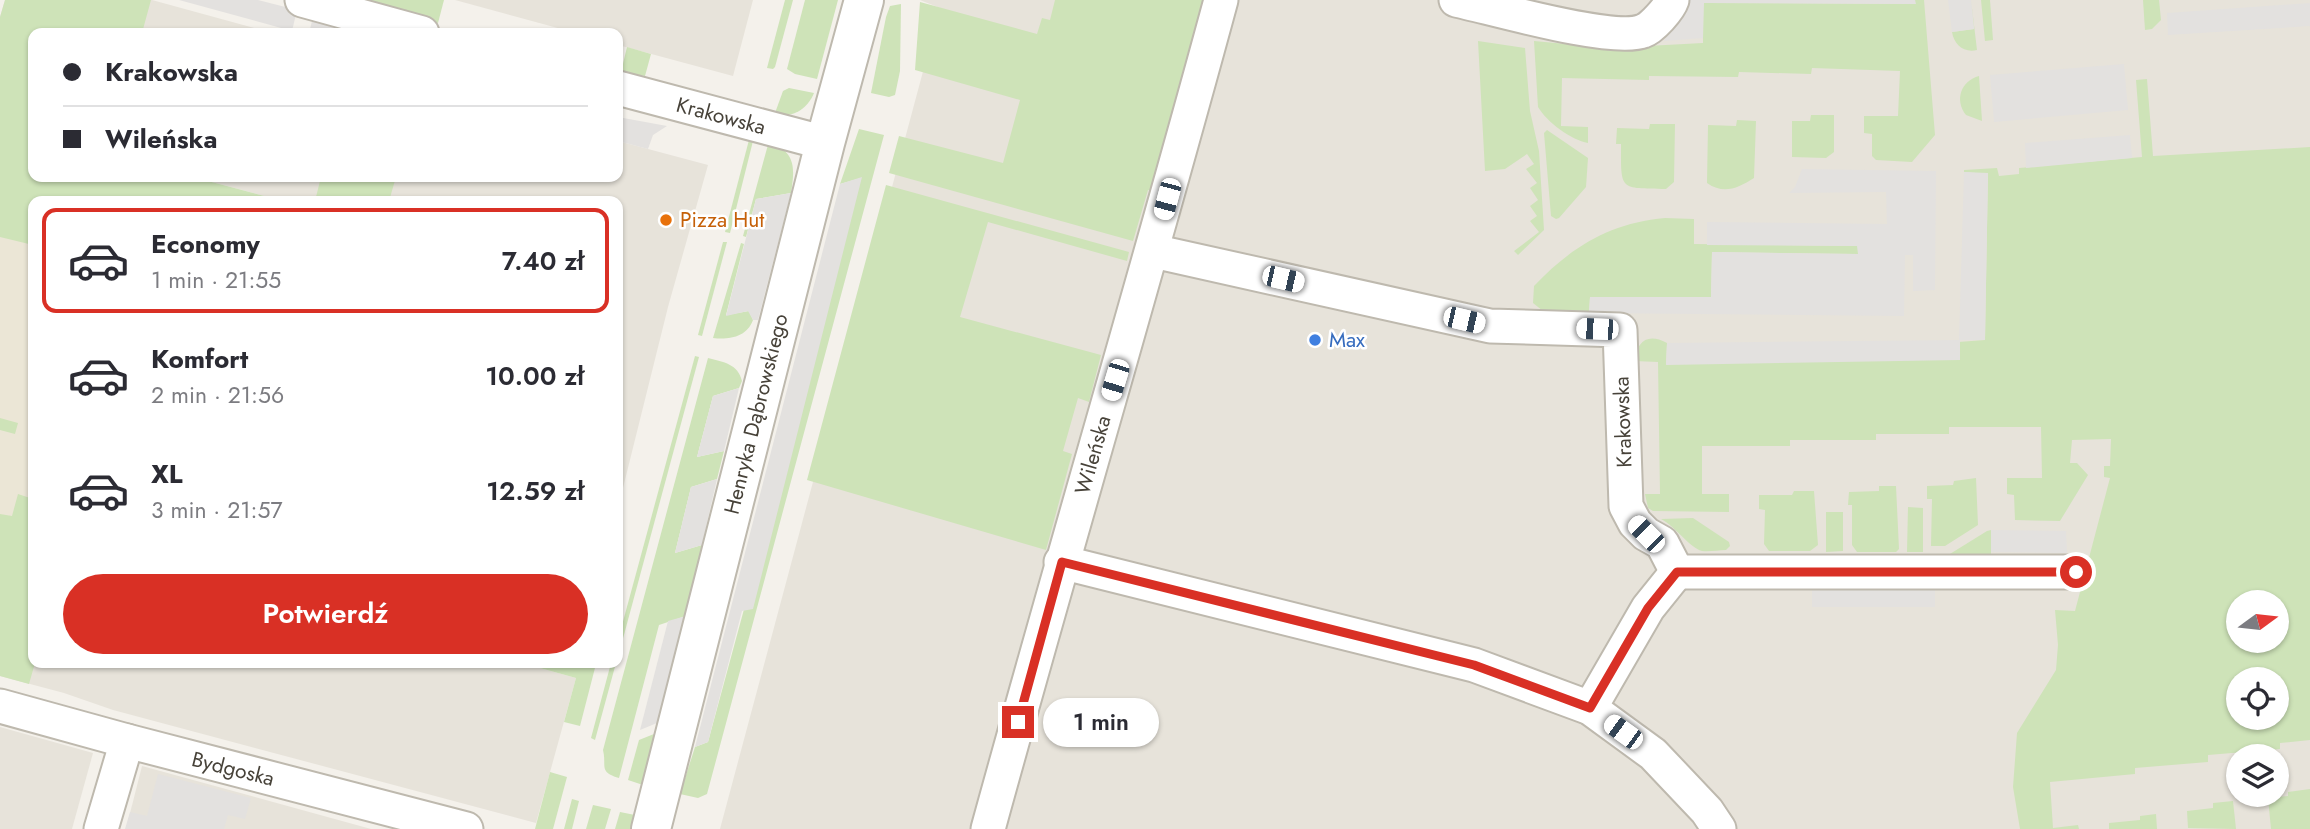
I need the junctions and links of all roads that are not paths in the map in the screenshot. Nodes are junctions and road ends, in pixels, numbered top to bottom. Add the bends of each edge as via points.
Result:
1 (302, 0) edge
2 (864, 0) edge
3 (1221, 0) edge
4 (1456, 0) edge
5 (1672, 0) edge
6 (404, 28) edge
7 (623, 89) edge
8 (825, 143) junction
9 (1153, 251) junction
10 (1062, 562) junction
11 (1677, 572) junction
12 (2076, 572) dead end
13 (0, 706) edge
14 (1590, 708) junction
15 (127, 741) junction
16 (101, 829) edge
17 (466, 829) edge
18 (651, 829) edge
19 (988, 829) edge
20 (1720, 829) edge

1 - 6 street
2 - 8 street, Henryka Dąbrowskiego
3 - 9 street, Wileńska
4 - 5 street via 1605,34 1644,31
7 - 8 street, Krakowska
8 - 18 street, Henryka Dąbrowskiego
9 - 10 street, Wileńska
9 - 11 street, Krakowska via 1490,326 1620,330 1626,506 1635,523 1662,543
10 - 14 street via 1474,665
10 - 19 street, Wileńska
11 - 12 street
11 - 14 street via 1648,608
13 - 15 street, Bydgoska
14 - 20 street via 1653,754
15 - 16 street
15 - 17 street, Bydgoska

